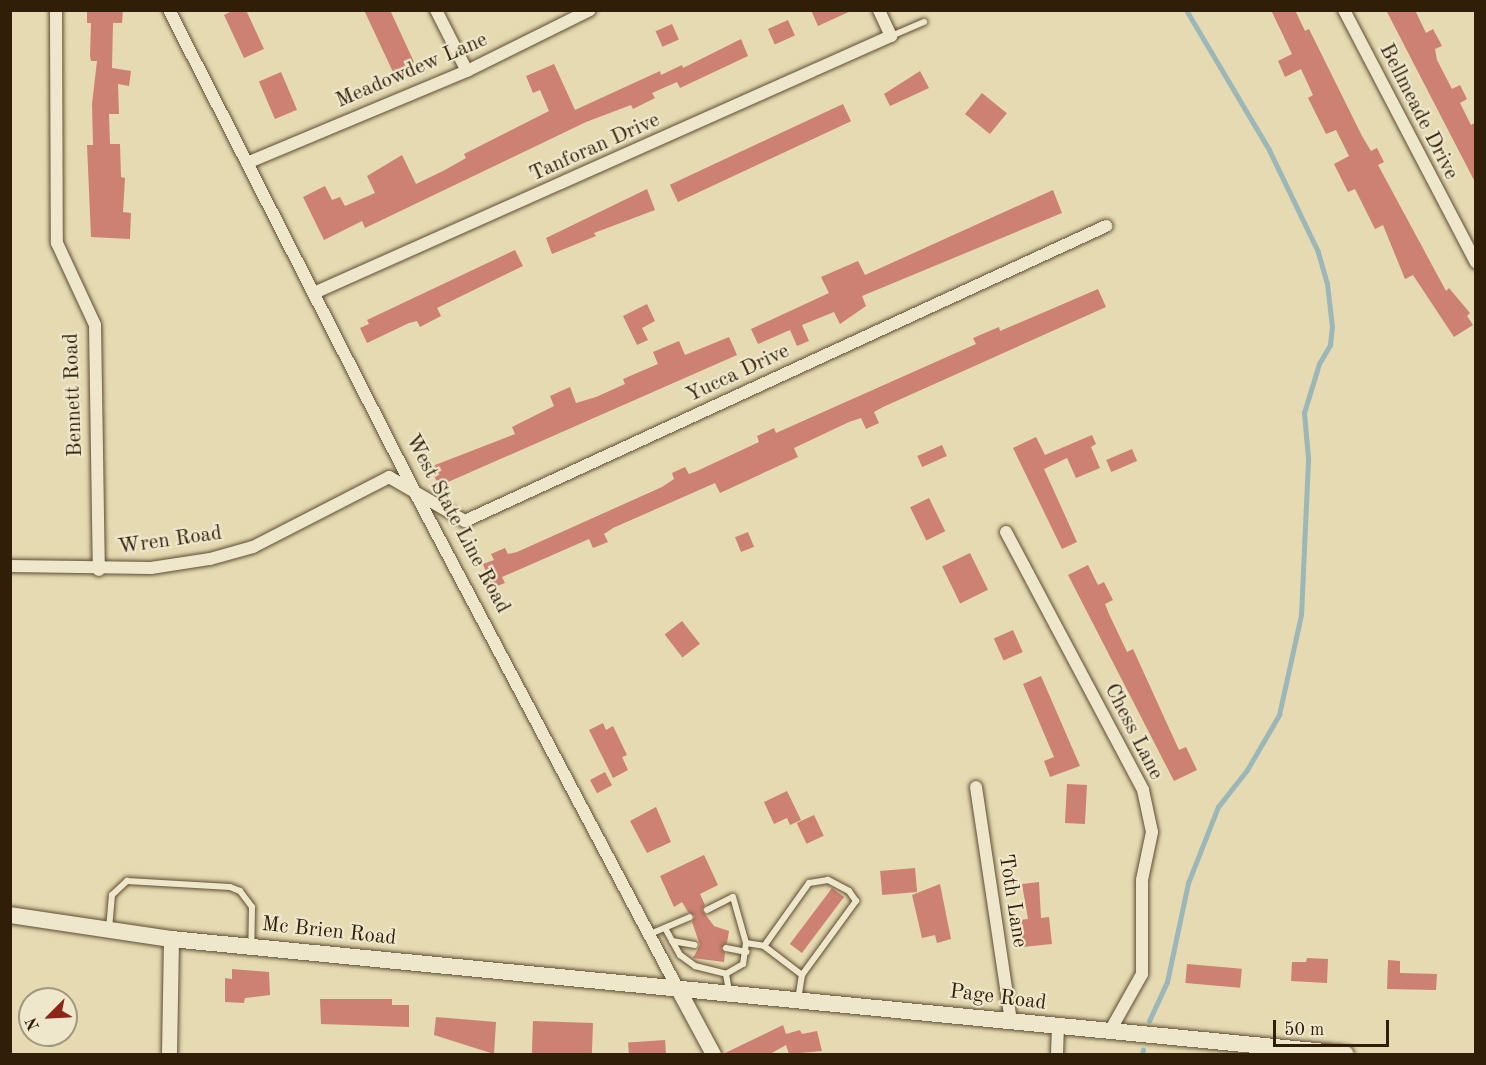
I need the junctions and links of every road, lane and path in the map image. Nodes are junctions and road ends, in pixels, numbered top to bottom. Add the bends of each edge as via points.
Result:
1 (56, 10) edge
2 (169, 10) edge
3 (436, 10) edge
4 (590, 10) edge
5 (879, 10) edge
6 (1344, 10) edge
7 (924, 22) dead end
8 (891, 36) junction
9 (467, 71) junction
10 (247, 163) junction
11 (1106, 226) dead end
12 (1476, 264) edge
13 (314, 293) junction
14 (390, 477) joint
15 (416, 492) junction
16 (1006, 532) dead end
17 (10, 566) edge
18 (99, 570) junction
19 (976, 787) dead end
20 (707, 910) dead end
21 (10, 915) edge
22 (690, 917) dead end
23 (665, 928) junction
24 (109, 930) junction
25 (650, 934) junction
26 (171, 939) junction
27 (672, 941) junction
28 (746, 943) junction
29 (695, 945) dead end
30 (251, 946) junction
31 (764, 946) junction
32 (726, 948) dead end
33 (747, 952) junction
34 (726, 974) junction
35 (802, 975) junction
36 (645, 985) joint
37 (678, 989) junction
38 (729, 994) junction
39 (798, 1001) junction
40 (1011, 1021) junction
41 (1058, 1029) junction
42 (1110, 1031) junction
43 (169, 1054) edge
44 (713, 1054) edge
45 (1057, 1054) edge
46 (1346, 1054) edge

1 - 18 street, Bennett Road via 57,243 95,326
2 - 10 street, West State Line Road
3 - 9 street
4 - 9 street, Meadowdew Lane
5 - 8 street
6 - 12 street, Bellmeade Drive
7 - 8 lane, Tanforan Drive
8 - 13 street, Tanforan Drive
9 - 10 street, Meadowdew Lane
10 - 13 street, West State Line Road
11 - 15 street, Yucca Drive via 465,521
13 - 15 street, West State Line Road
14 - 15 street, Yucca Drive
14 - 18 street, Wren Road via 253,547 198,561
15 - 25 street, West State Line Road
16 - 42 street, Chess Lane via 1143,790 1152,831 1142,880 1142,975
17 - 18 street, Wren Road
19 - 40 street, Toth Lane
20 - 28 lane via 733,897
21 - 24 main road, Mc Brien Road
22 - 23 lane
23 - 25 lane
23 - 27 lane
24 - 26 main road, Mc Brien Road
24 - 30 lane via 112,895 127,881 230,886 240,891 252,907
25 - 37 street, West State Line Road
26 - 30 main road, Mc Brien Road
26 - 43 street
27 - 29 lane
27 - 34 lane via 680,955 695,966
28 - 31 lane
28 - 33 lane
30 - 36 main road, Mc Brien Road
31 - 35 lane
31 - 35 lane via 808,884 828,880 849,891 856,901
32 - 33 lane
33 - 34 lane via 743,964
34 - 38 lane
35 - 39 lane
36 - 37 main road, Page Road
37 - 38 main road, Page Road
37 - 44 street, West State Line Road
38 - 39 main road, Page Road
39 - 40 main road, Page Road
40 - 41 main road, Page Road
41 - 42 main road, Page Road
41 - 45 street
42 - 46 main road, Page Road

